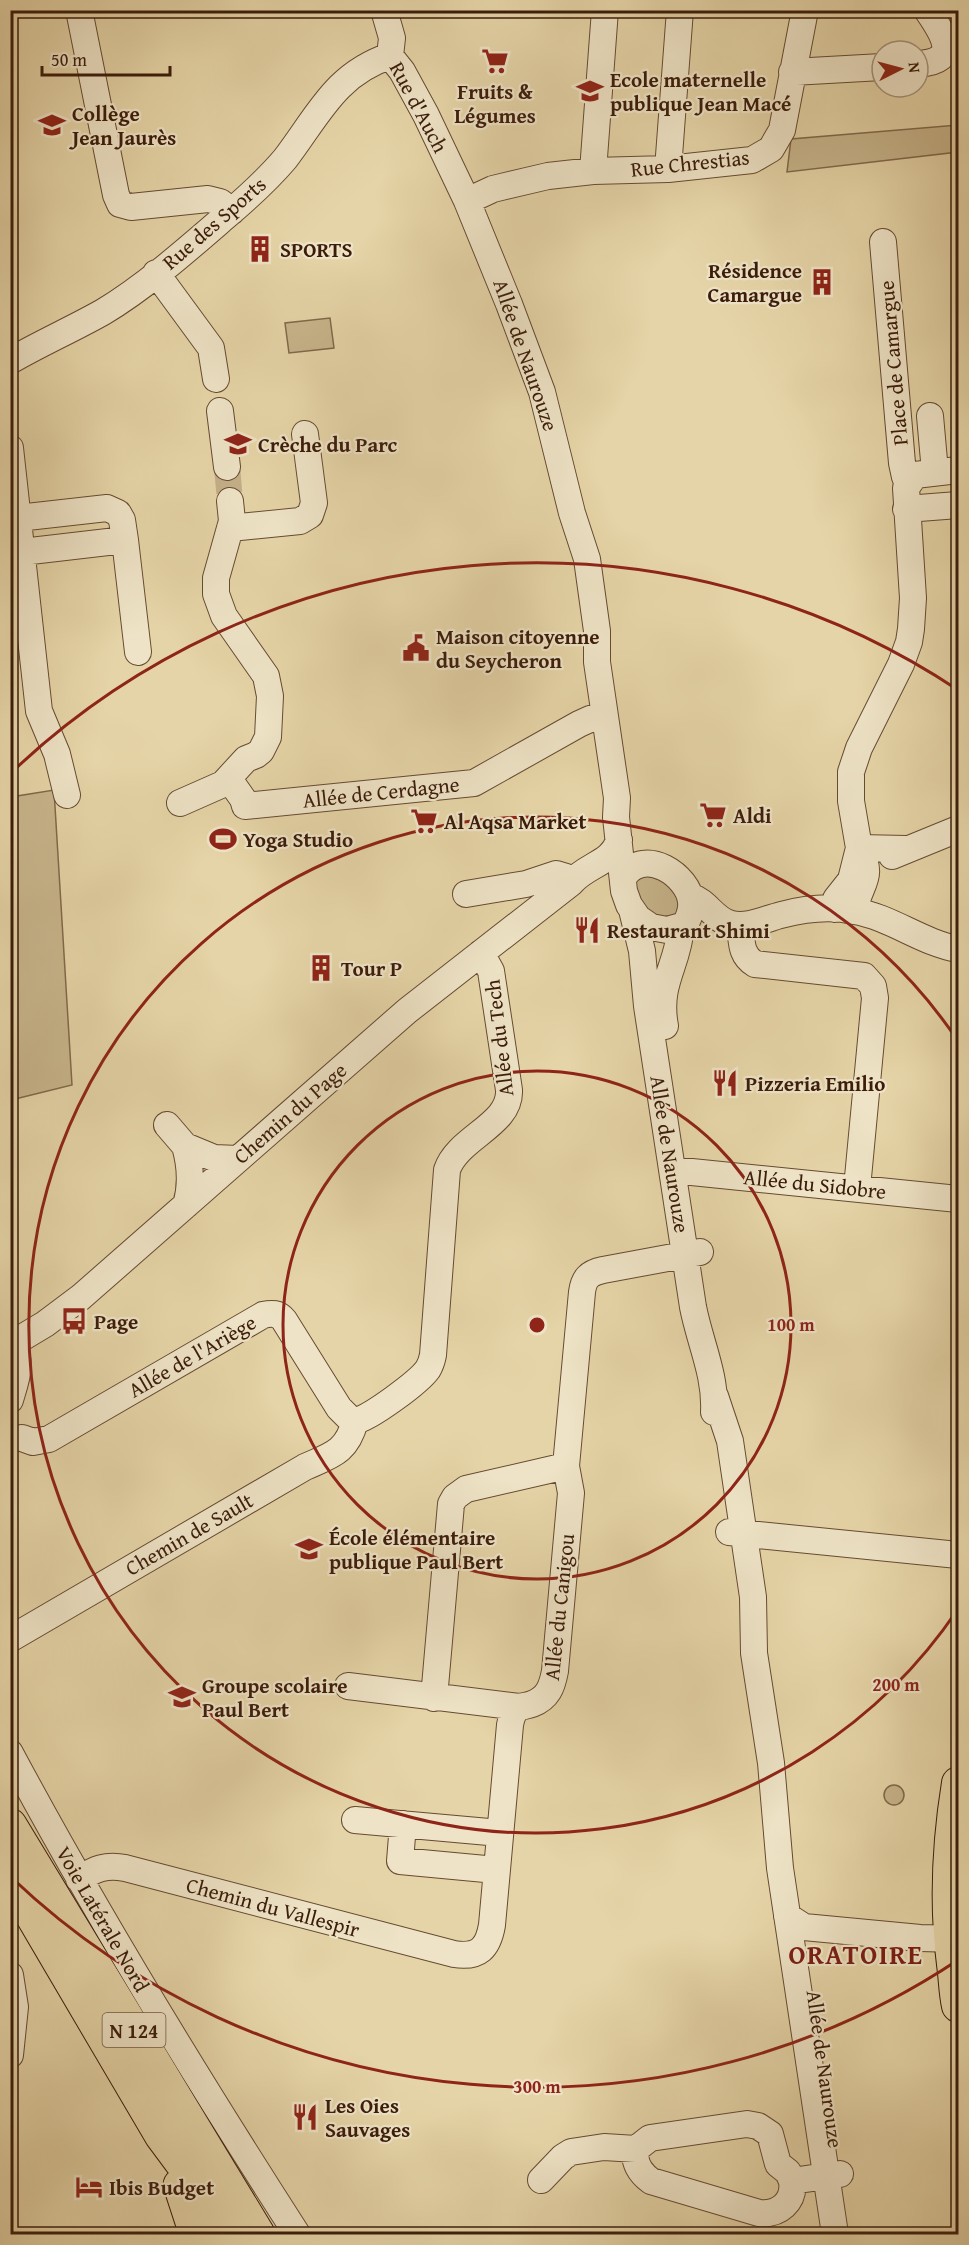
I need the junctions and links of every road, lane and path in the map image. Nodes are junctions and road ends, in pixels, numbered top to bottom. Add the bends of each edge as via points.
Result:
1 (79, 10) edge
2 (384, 10) edge
3 (605, 10) edge
4 (680, 10) edge
5 (805, 10) edge
6 (927, 10) edge
7 (390, 56) junction
8 (930, 61) edge
9 (870, 68) edge
10 (792, 72) junction
11 (668, 169) junction
12 (593, 171) junction
13 (467, 201) junction
14 (232, 211) junction
15 (883, 242) dead end
16 (156, 273) junction
17 (10, 361) edge
18 (216, 379) dead end
19 (220, 411) dead end
20 (930, 416) dead end
21 (305, 434) dead end
22 (10, 448) edge
23 (226, 467) tunnel mouth
24 (947, 471) edge
25 (909, 481) junction
26 (230, 501) tunnel mouth
27 (958, 504) edge
28 (906, 509) junction
29 (18, 518) junction
30 (230, 528) junction
31 (125, 540) junction
32 (22, 552) junction
33 (138, 652) dead end
34 (605, 717) junction
35 (229, 779) junction
36 (67, 795) dead end
37 (180, 802) dead end
38 (958, 829) edge
39 (859, 848) junction
40 (906, 849) junction
41 (628, 861) junction
42 (867, 873) junction
43 (571, 884) junction
44 (466, 894) dead end
45 (690, 896) junction
46 (630, 907) junction
47 (845, 910) junction
48 (729, 922) junction
49 (683, 926) junction
50 (958, 949) edge
51 (481, 953) junction
52 (167, 1125) dead end
53 (186, 1146) junction
54 (238, 1159) junction
55 (680, 1171) junction
56 (857, 1188) junction
57 (958, 1199) edge
58 (186, 1205) junction
59 (693, 1253) junction
60 (11, 1344) edge
61 (10, 1400) edge
62 (355, 1421) junction
63 (13, 1432) edge
64 (566, 1466) junction
65 (736, 1533) junction
66 (958, 1554) edge
67 (10, 1639) edge
68 (348, 1686) dead end
69 (434, 1698) junction
70 (519, 1707) junction
71 (10, 1753) edge
72 (958, 1783) edge
73 (356, 1820) dead end
74 (403, 1824) junction
75 (10, 1825) edge
76 (500, 1833) junction
77 (956, 1839) edge
78 (496, 1870) junction
79 (10, 1878) edge
80 (79, 1879) junction
81 (796, 1921) junction
82 (954, 1939) edge
83 (11, 1982) edge
84 (958, 2006) edge
85 (10, 2055) edge
86 (161, 2135) junction
87 (636, 2149) junction
88 (833, 2175) junction
89 (542, 2180) dead end
90 (792, 2181) junction
91 (196, 2235) edge
92 (227, 2235) edge
93 (258, 2235) edge
94 (297, 2235) edge
95 (835, 2235) edge
96 (848, 2235) edge

1 - 14 street via 120,204 130,207 208,199 220,201
2 - 7 street, Rue d'Auch via 392,38
3 - 12 street
4 - 11 street
5 - 10 street, Rue Chrestias
6 - 8 street via 946,44 941,56
7 - 13 street, Rue d'Auch via 426,115
7 - 14 street, Rue des Sports via 366,65 344,81 284,160
9 - 10 street
10 - 11 street, Rue Chrestias via 782,130 771,149 752,160
11 - 12 street, Rue Chrestias
12 - 13 street, Rue Chrestias via 548,176 493,189
13 - 34 street, Allée de Naurouze via 542,392 572,513 573,561 581,615 597,662
14 - 16 street, Rue des Sports
15 - 25 street, Place de Camargue via 902,464
16 - 17 street, Rue des Sports via 105,311
16 - 18 street via 208,342
19 - 23 street
20 - 24 street
21 - 30 street via 314,503 310,515 300,521
22 - 29 street
24 - 25 street via 915,475
25 - 28 street
26 - 30 street
27 - 28 street
28 - 39 street via 913,598 909,642 851,772 851,801
29 - 31 street via 112,509 122,520
29 - 32 street
30 - 35 street via 216,578 216,594 224,616 266,676 270,712 263,747
31 - 32 street
31 - 33 street
32 - 36 street via 39,711 57,754
34 - 35 street, Allée de Cerdagne via 579,724 474,783 245,806
34 - 41 street, Allée de Naurouze via 617,798 616,817
35 - 37 street
38 - 40 street
39 - 40 street
39 - 42 street via 867,862
39 - 47 street via 851,880 836,899
40 - 42 street
41 - 43 street, Chemin du Page via 587,868
41 - 45 street via 653,863 684,885
41 - 46 street via 624,891
42 - 47 street via 857,898
43 - 44 street via 566,877 556,874 518,886
43 - 46 street via 587,880 604,883
43 - 51 street, Chemin du Page
45 - 48 street
45 - 49 street via 691,911
46 - 49 street via 651,927 667,930
46 - 55 street, Allée de Naurouze via 642,951 647,1006
47 - 48 street via 797,911
47 - 50 street via 877,916
48 - 49 street
48 - 56 street via 747,958 756,964 864,976 873,986 876,998
49 - 55 street via 664,987 662,1009
51 - 54 street, Chemin du Page via 407,1011
51 - 62 street, Allée du Tech via 491,971 510,1096 505,1110 467,1143 458,1258 452,1265 440,1267 430,1365 375,1413
52 - 53 street
53 - 54 street via 214,1158
53 - 58 street via 191,1182
54 - 58 street, Chemin du Page
55 - 56 street, Allée du Sidobre
55 - 59 street, Allée de Naurouze
56 - 57 street, Allée du Sidobre
58 - 60 street, Chemin du Page via 81,1297
59 - 64 street, Allée du Canigou via 593,1272 585,1280
59 - 65 street, Allée de Naurouze via 711,1323 710,1364 715,1396 730,1441
60 - 61 street via 19,1366
62 - 63 street, Allée de l'Ariège via 339,1408 284,1320 272,1313 49,1439 33,1442
62 - 67 street, Chemin de Sault via 340,1450
64 - 69 street via 466,1489 454,1497
64 - 70 street, Allée du Canigou via 571,1493 553,1684 541,1700
65 - 66 street
65 - 81 street, Allée de Naurouze via 753,1598 754,1653 771,1763 794,1861
68 - 69 street
69 - 70 street
70 - 76 street via 510,1725
71 - 80 street, Voie Latérale Nord
72 - 77 main road
73 - 74 street
74 - 76 street
74 - 78 street via 400,1861
75 - 93 highway, N 124
76 - 78 street
77 - 82 main road via 948,1856
78 - 80 street, Chemin du Vallespir via 490,1937 481,1950 469,1955 125,1868 99,1868
79 - 86 highway, N 124
80 - 94 street, Voie Latérale Nord
81 - 82 street
81 - 88 street, Allée de Naurouze
82 - 84 main road
83 - 85 street via 15,2016
86 - 91 highway
86 - 92 highway, N 124
87 - 89 street via 604,2147 572,2152
87 - 90 street via 650,2138 754,2125 770,2134 778,2164
87 - 90 street via 638,2168 651,2181 759,2213 783,2208 790,2198
88 - 90 street
88 - 95 street, Allée de Naurouze
88 - 96 street, Allée de Naurouze

